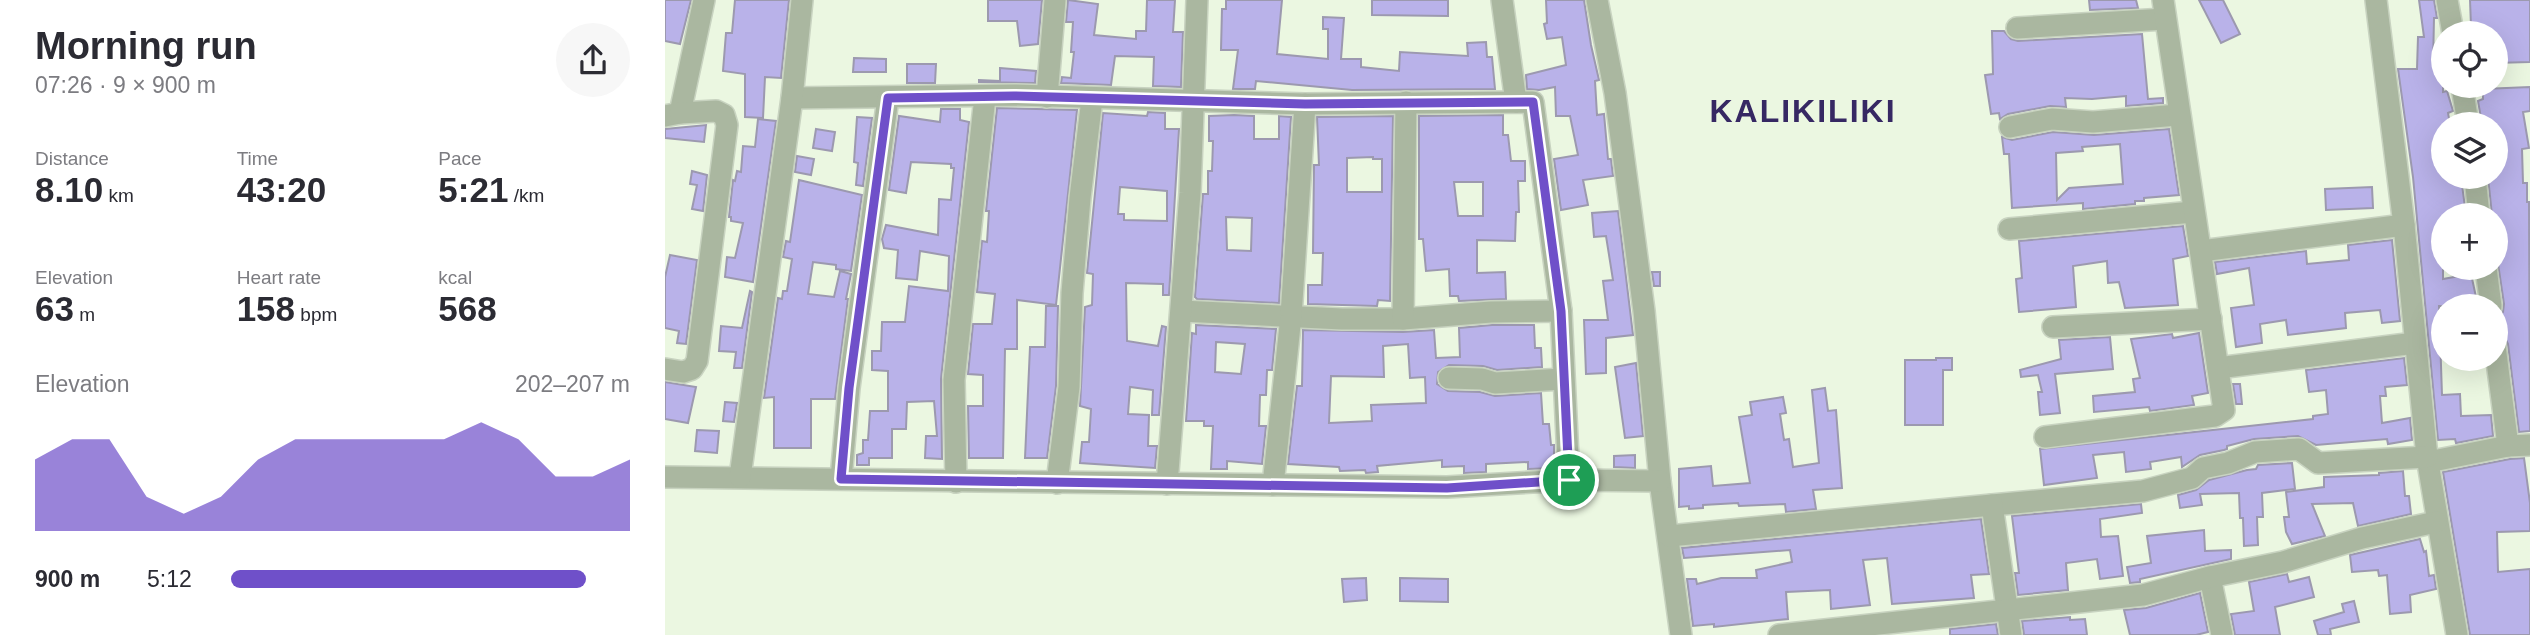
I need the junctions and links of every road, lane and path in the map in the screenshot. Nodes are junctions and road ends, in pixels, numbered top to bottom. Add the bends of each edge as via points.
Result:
1 (704, 0) edge
2 (802, 0) edge
3 (1055, 0) edge
4 (1197, 0) edge
5 (1502, 0) edge
6 (1597, 0) edge
7 (2376, 0) edge
8 (2447, 0) edge
9 (2164, 9) edge
10 (2451, 21) edge
11 (2017, 28) dead end
12 (985, 97) junction
13 (1047, 97) junction
14 (792, 98) junction
15 (888, 98) junction
16 (1092, 99) junction
17 (1194, 101) junction
18 (1406, 102) junction
19 (1516, 102) junction
20 (1305, 104) junction
21 (672, 114) edge
22 (2178, 115) junction
23 (2010, 127) dead end
24 (2193, 212) junction
25 (2404, 225) junction
26 (2009, 229) dead end
27 (2201, 251) junction
28 (1182, 311) junction
29 (1561, 311) junction
30 (1291, 316) junction
31 (1403, 319) junction
32 (2211, 319) junction
33 (2053, 327) dead end
34 (2415, 343) junction
35 (2218, 368) junction
36 (665, 369) edge
37 (2498, 371) edge
38 (1449, 378) dead end
39 (1563, 379) junction
40 (2045, 437) dead end
41 (2530, 445) edge
42 (2508, 446) junction
43 (2427, 459) junction
44 (665, 477) edge
45 (740, 477) junction
46 (841, 479) junction
47 (1569, 480) junction
48 (1660, 481) junction
49 (956, 482) junction
50 (1058, 482) junction
51 (1167, 484) junction
52 (1272, 485) junction
53 (1992, 505) junction
54 (2436, 522) junction
55 (1669, 536) junction
56 (2210, 577) junction
57 (2007, 611) junction
58 (1681, 635) edge
59 (1779, 635) edge
60 (2011, 635) edge
61 (2222, 635) edge
62 (2457, 635) edge

1 - 21 street
2 - 14 street
3 - 13 street
4 - 17 street
5 - 19 street
6 - 48 street via 1615,93 1644,311
7 - 25 street
8 - 10 street
9 - 11 street
9 - 22 street
12 - 13 street
12 - 15 street
12 - 49 street via 954,380
13 - 16 street
14 - 15 street
14 - 45 street
15 - 46 street
16 - 17 street
16 - 50 street
17 - 20 street
17 - 28 street
18 - 19 street
18 - 20 street
18 - 31 street
19 - 29 street via 1533,102
20 - 30 street
21 - 36 street via 716,111 724,115 727,125 697,361 683,372
22 - 23 street via 2092,122 2052,118
22 - 24 street
24 - 26 street
24 - 27 street
25 - 27 street
25 - 34 street
27 - 32 street
28 - 30 street
28 - 51 street
29 - 31 street
29 - 39 street
30 - 31 street
30 - 52 street
32 - 33 street
32 - 35 street
34 - 35 street
34 - 43 street
35 - 40 street via 2224,406 2221,414
37 - 42 street
38 - 39 street via 1495,383
39 - 47 street
41 - 42 street
42 - 43 street
43 - 53 street via 2318,463 2299,450 2256,452 2203,468 2192,478 2143,491
43 - 54 street
44 - 45 street
45 - 46 street
46 - 49 street
47 - 48 street
47 - 52 street via 1447,488
48 - 55 street
49 - 50 street
50 - 51 street
51 - 52 street
53 - 55 street
53 - 57 street
54 - 56 street
54 - 62 street
55 - 58 street
56 - 57 street via 2143,595
56 - 61 street
57 - 59 street
57 - 60 street

